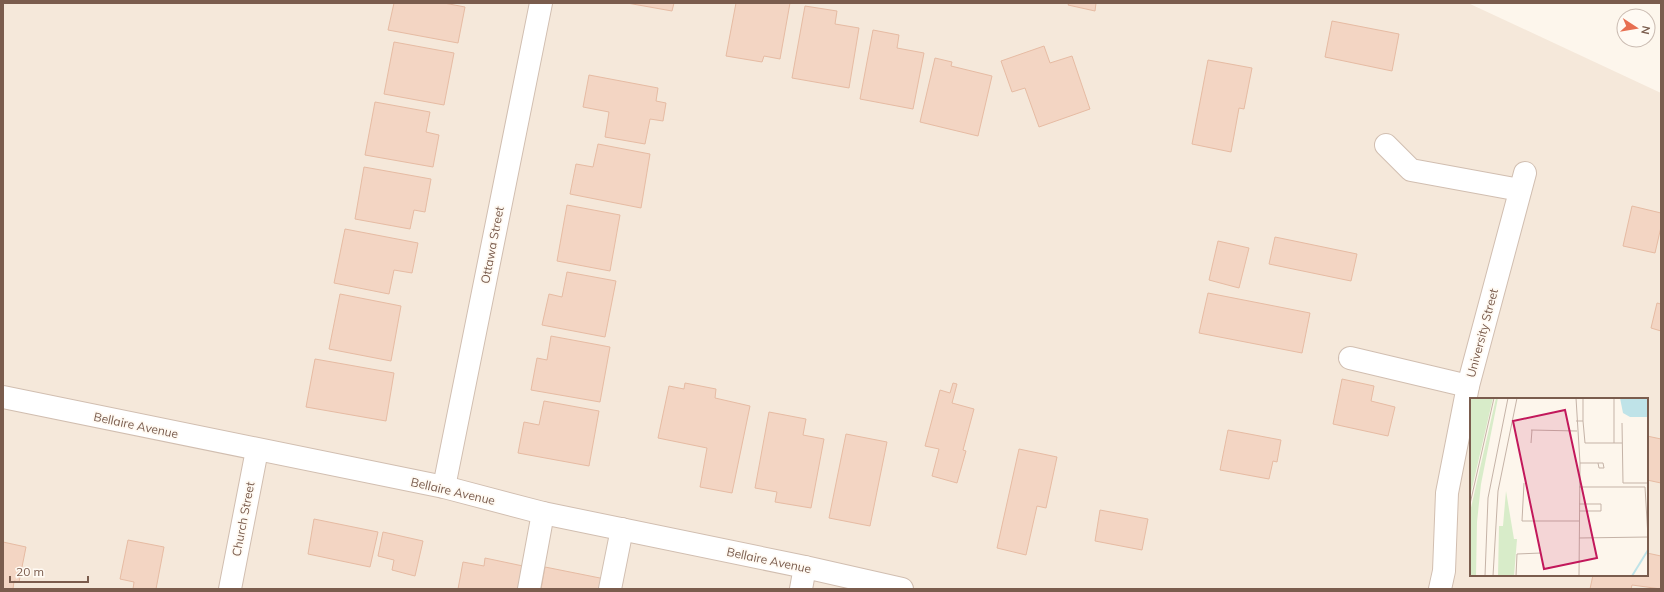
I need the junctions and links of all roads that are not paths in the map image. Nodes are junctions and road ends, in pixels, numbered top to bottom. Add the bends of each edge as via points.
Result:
1 (541, 3) edge
2 (1386, 145) dead end
3 (1350, 358) dead end
4 (1468, 386) junction
5 (3, 397) edge
6 (257, 450) junction
7 (444, 487) junction
8 (542, 513) junction
9 (622, 529) junction
10 (805, 567) junction
11 (230, 589) edge
12 (529, 589) edge
13 (610, 589) edge
14 (801, 589) edge
15 (902, 589) edge
16 (1440, 589) edge

1 - 7 street, Ottawa Street
2 - 4 street, University Street via 1411,170 1523,182
3 - 4 street
4 - 16 street, University Street via 1447,493 1444,571
5 - 6 street, Bellaire Avenue
6 - 7 street, Bellaire Avenue
6 - 11 street, Church Street
7 - 8 street, Bellaire Avenue
8 - 9 street, Bellaire Avenue
8 - 12 street
9 - 10 street, Bellaire Avenue
9 - 13 street
10 - 14 street
10 - 15 street, Bellaire Avenue

